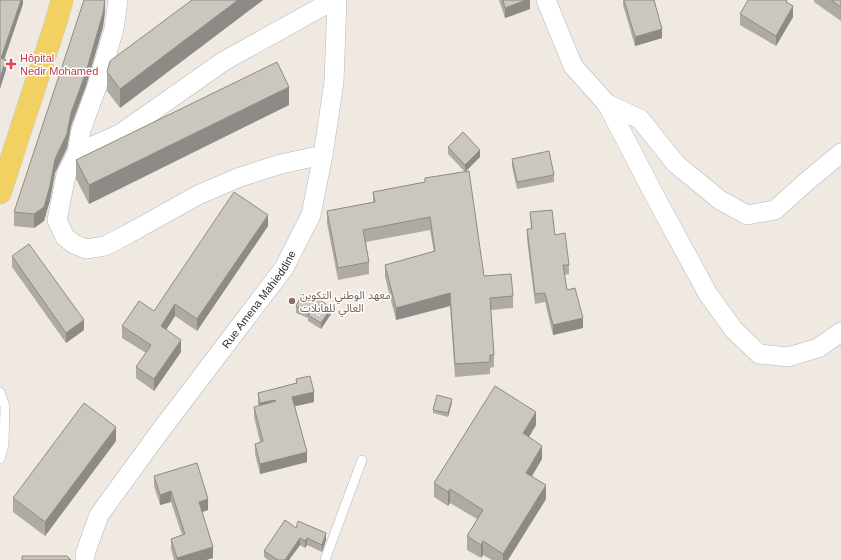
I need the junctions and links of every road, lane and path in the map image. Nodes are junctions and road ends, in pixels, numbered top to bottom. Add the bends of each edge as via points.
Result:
1 (62, 0) edge
2 (118, 0) edge
3 (334, 0) edge
4 (337, 0) edge
5 (546, 0) edge
6 (607, 104) junction
7 (77, 153) junction
8 (841, 153) edge
9 (323, 155) junction
10 (0, 193) edge
11 (841, 332) edge
12 (0, 392) edge
13 (0, 458) edge
14 (362, 460) dead end
15 (85, 560) edge
16 (325, 560) edge

1 - 10 main road via 10,153
2 - 7 street via 114,30 81,130
3 - 7 street via 224,61 120,134
4 - 9 street, Rue Amena Mahieddine via 334,82
5 - 6 street via 573,66
6 - 8 street via 640,119 676,164 720,200 748,215 775,210
6 - 11 street via 708,294 734,330 758,354 788,357 818,348
7 - 9 street via 66,175 57,220 65,237 86,249 105,246 198,195 240,176
9 - 15 street, Rue Amena Mahieddine via 311,215 284,268 100,515
12 - 13 lane via 5,406 4,445
14 - 16 lane

